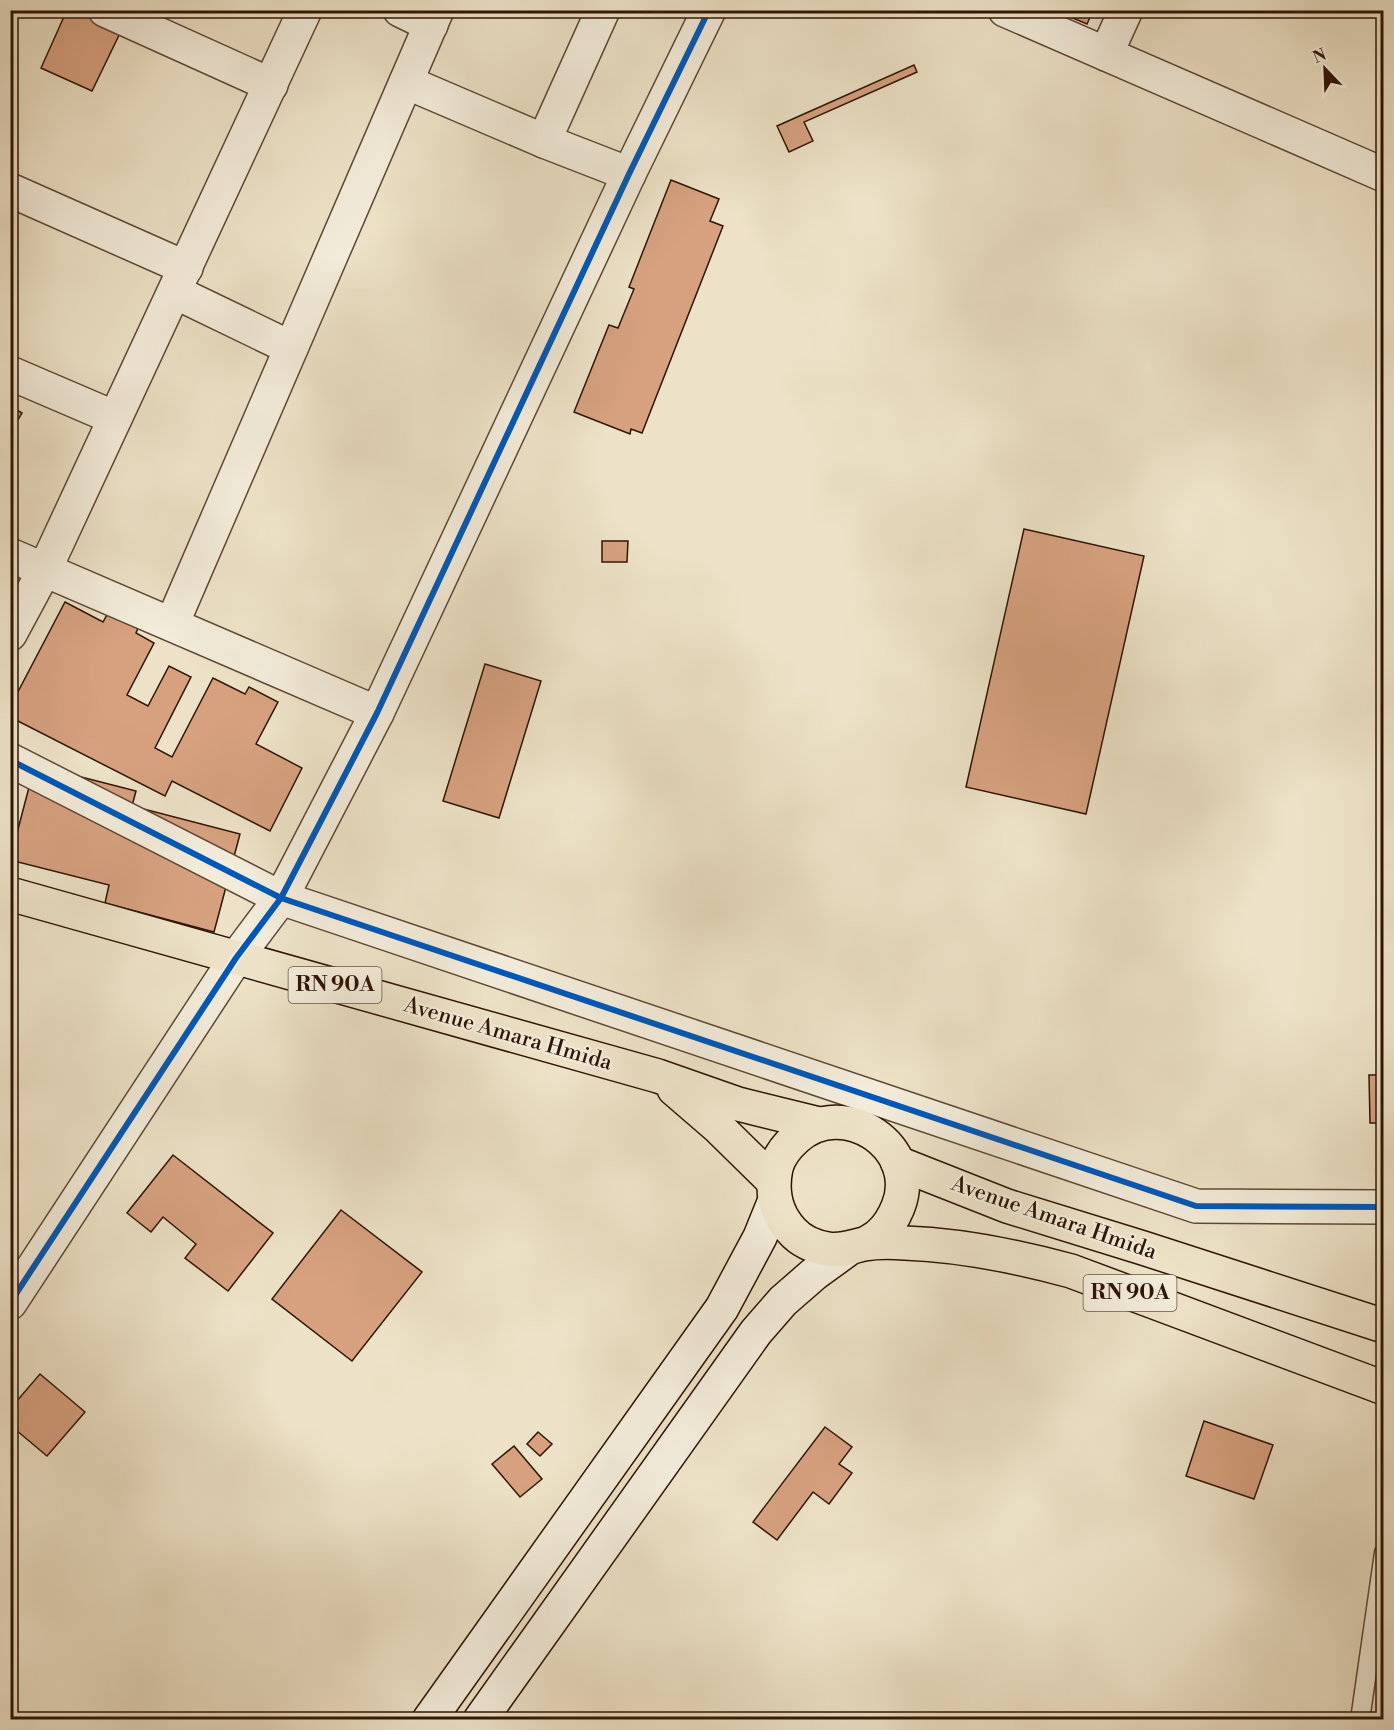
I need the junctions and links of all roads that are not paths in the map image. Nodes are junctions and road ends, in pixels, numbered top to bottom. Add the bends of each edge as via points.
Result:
1 (105, 10) edge
2 (305, 10) edge
3 (400, 10) edge
4 (603, 10) edge
5 (709, 10) edge
6 (1005, 10) edge
7 (1126, 10) edge
8 (434, 18) edge
9 (1106, 54) junction
10 (406, 82) junction
11 (271, 85) junction
12 (544, 141) junction
13 (629, 174) junction
14 (1383, 175) edge
15 (10, 190) edge
16 (180, 280) junction
17 (291, 348) junction
18 (10, 373) edge
19 (116, 418) junction
20 (10, 555) edge
21 (45, 569) junction
22 (172, 624) junction
23 (10, 634) edge
24 (377, 713) junction
25 (10, 760) edge
26 (10, 894) edge
27 (281, 898) junction
28 (236, 958) junction
29 (658, 1076) junction
30 (853, 1090) junction
31 (833, 1123) junction
32 (898, 1162) junction
33 (774, 1191) junction
34 (1383, 1207) edge
35 (856, 1247) junction
36 (24, 1265) edge
37 (10, 1303) edge
38 (1383, 1326) edge
39 (1383, 1388) edge
40 (1383, 1553) edge
41 (429, 1719) edge
42 (480, 1719) edge
43 (1360, 1719) edge

1 - 11 street
2 - 11 street
3 - 8 street
4 - 12 street
5 - 13 street
6 - 9 street
7 - 9 street
8 - 10 street
9 - 14 street
10 - 12 street
10 - 17 street
11 - 16 street
12 - 13 street
13 - 24 street
15 - 16 street
16 - 17 street
16 - 19 street
17 - 22 street
18 - 19 street
19 - 21 street
20 - 21 street
21 - 22 street
21 - 23 street
22 - 24 street
24 - 27 street
25 - 27 street
26 - 28 main road, Avenue Amara Hmida / RN 90A
27 - 28 street
27 - 30 street
28 - 29 main road, Avenue Amara Hmida / RN 90A
28 - 36 street
29 - 31 main road, Avenue Amara Hmida / RN 90A via 738,1104
29 - 33 main road, Avenue Amara Hmida / RN 90A via 718,1127
30 - 31 street
30 - 34 street via 1196,1206
31 - 32 main road via 857,1125 874,1133
31 - 33 main road via 801,1133 787,1146 778,1163
32 - 35 main road via 902,1181 893,1218 882,1233
32 - 38 main road, Avenue Amara Hmida / RN 90A via 1007,1206
33 - 35 main road via 782,1218 809,1244 828,1249
33 - 41 street via 760,1238 722,1308
35 - 39 main road, Avenue Amara Hmida / RN 90A via 932,1245 1035,1261
35 - 42 street via 814,1274 756,1332
36 - 37 street
40 - 43 lane

